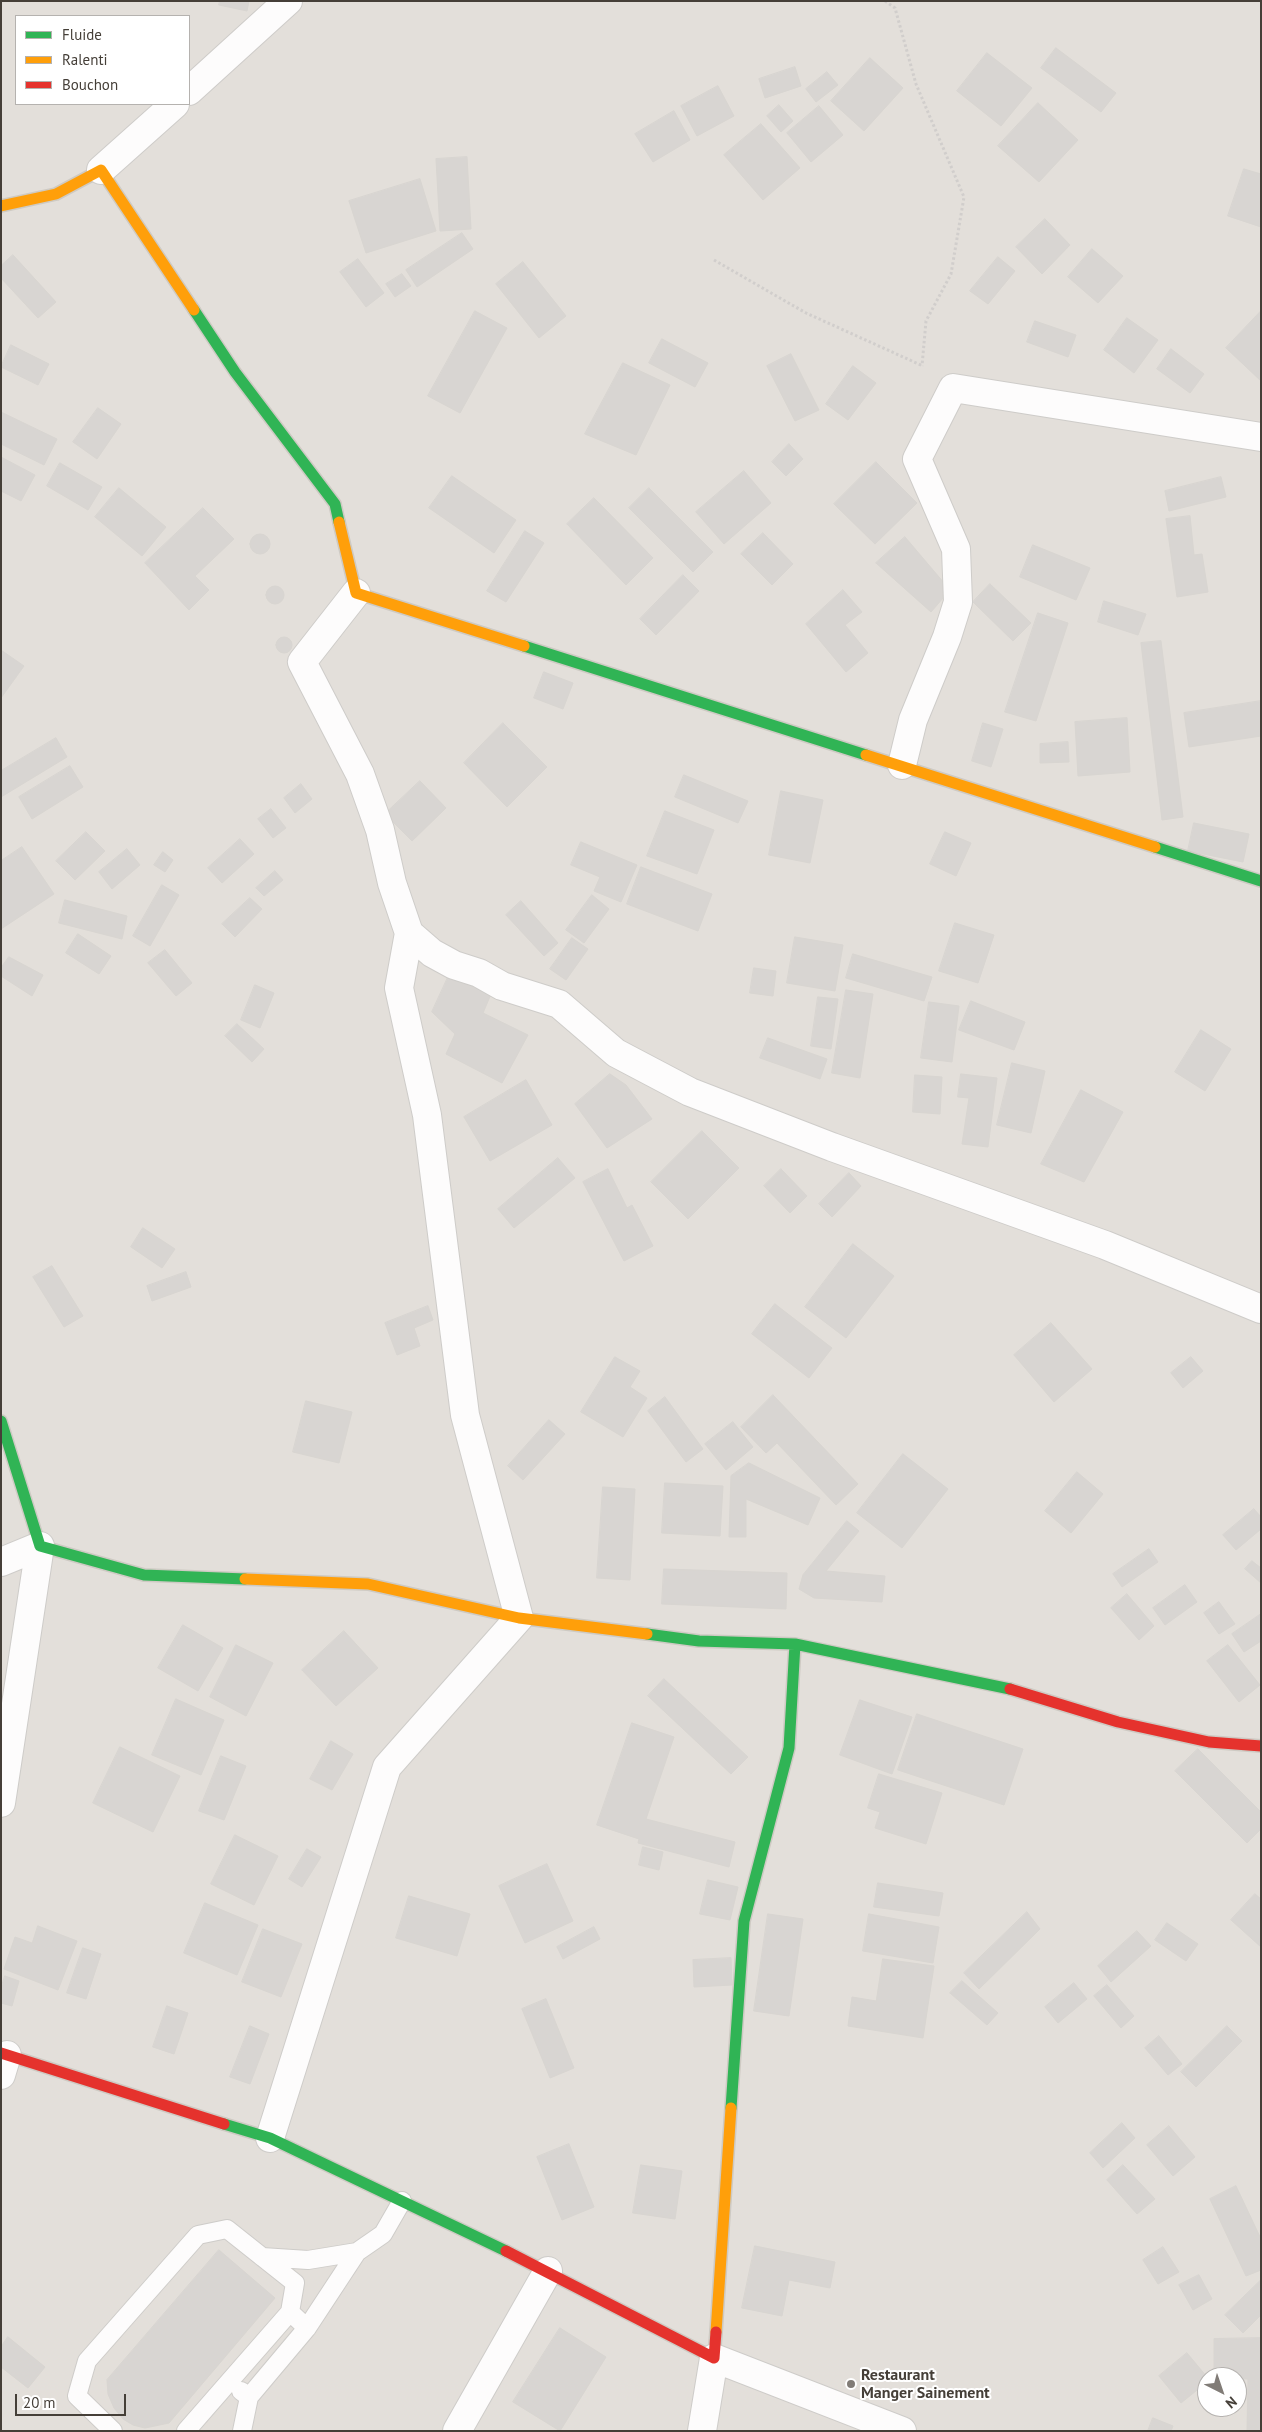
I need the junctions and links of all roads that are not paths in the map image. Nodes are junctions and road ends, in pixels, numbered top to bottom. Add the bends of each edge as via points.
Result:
1 (288, 1) edge
2 (190, 90) edge
3 (174, 105) edge
4 (101, 170) junction
5 (1, 206) edge
6 (1261, 437) edge
7 (356, 593) junction
8 (902, 765) junction
9 (1261, 881) edge
10 (409, 933) junction
11 (1261, 1309) edge
12 (1, 1421) edge
13 (40, 1546) junction
14 (1, 1562) edge
15 (519, 1618) junction
16 (795, 1644) junction
17 (1261, 1746) edge
18 (1, 1803) edge
19 (3, 2061) edge
20 (270, 2138) junction
21 (402, 2202) junction
22 (357, 2252) junction
23 (262, 2257) junction
24 (548, 2271) junction
25 (290, 2312) junction
26 (307, 2328) junction
27 (714, 2358) junction
28 (230, 2381) junction
29 (249, 2397) junction
30 (113, 2431) edge
31 (186, 2431) edge
32 (242, 2431) edge
33 (457, 2431) edge
34 (702, 2431) edge
35 (902, 2431) edge

1 - 2 street
3 - 4 street
4 - 5 street via 56,194
4 - 7 street via 235,372 335,504
6 - 8 street via 953,388 916,459 956,550 958,602 913,720
7 - 8 street
7 - 10 street via 302,662 360,774 380,830 392,883
8 - 9 street
10 - 11 street via 454,965 479,973 502,986 559,1004 616,1053 690,1092 1105,1245
10 - 15 street via 398,988 427,1115 465,1415
12 - 13 street
13 - 14 street
13 - 15 street via 144,1575 368,1584
13 - 18 street
15 - 16 street via 699,1642
15 - 20 street via 387,1767
16 - 17 street via 999,1686 1136,1726 1209,1742
16 - 27 street via 789,1748 744,1921
19 - 20 street
20 - 21 street
21 - 22 lane via 383,2234
21 - 24 street
22 - 23 lane via 308,2260
22 - 26 lane
23 - 25 lane via 295,2283
23 - 30 lane via 227,2229 198,2235 87,2361 77,2396
24 - 27 street
24 - 33 street
25 - 26 lane
25 - 28 lane
26 - 29 lane
27 - 34 street
27 - 35 street
28 - 29 lane
28 - 31 lane
29 - 32 lane

